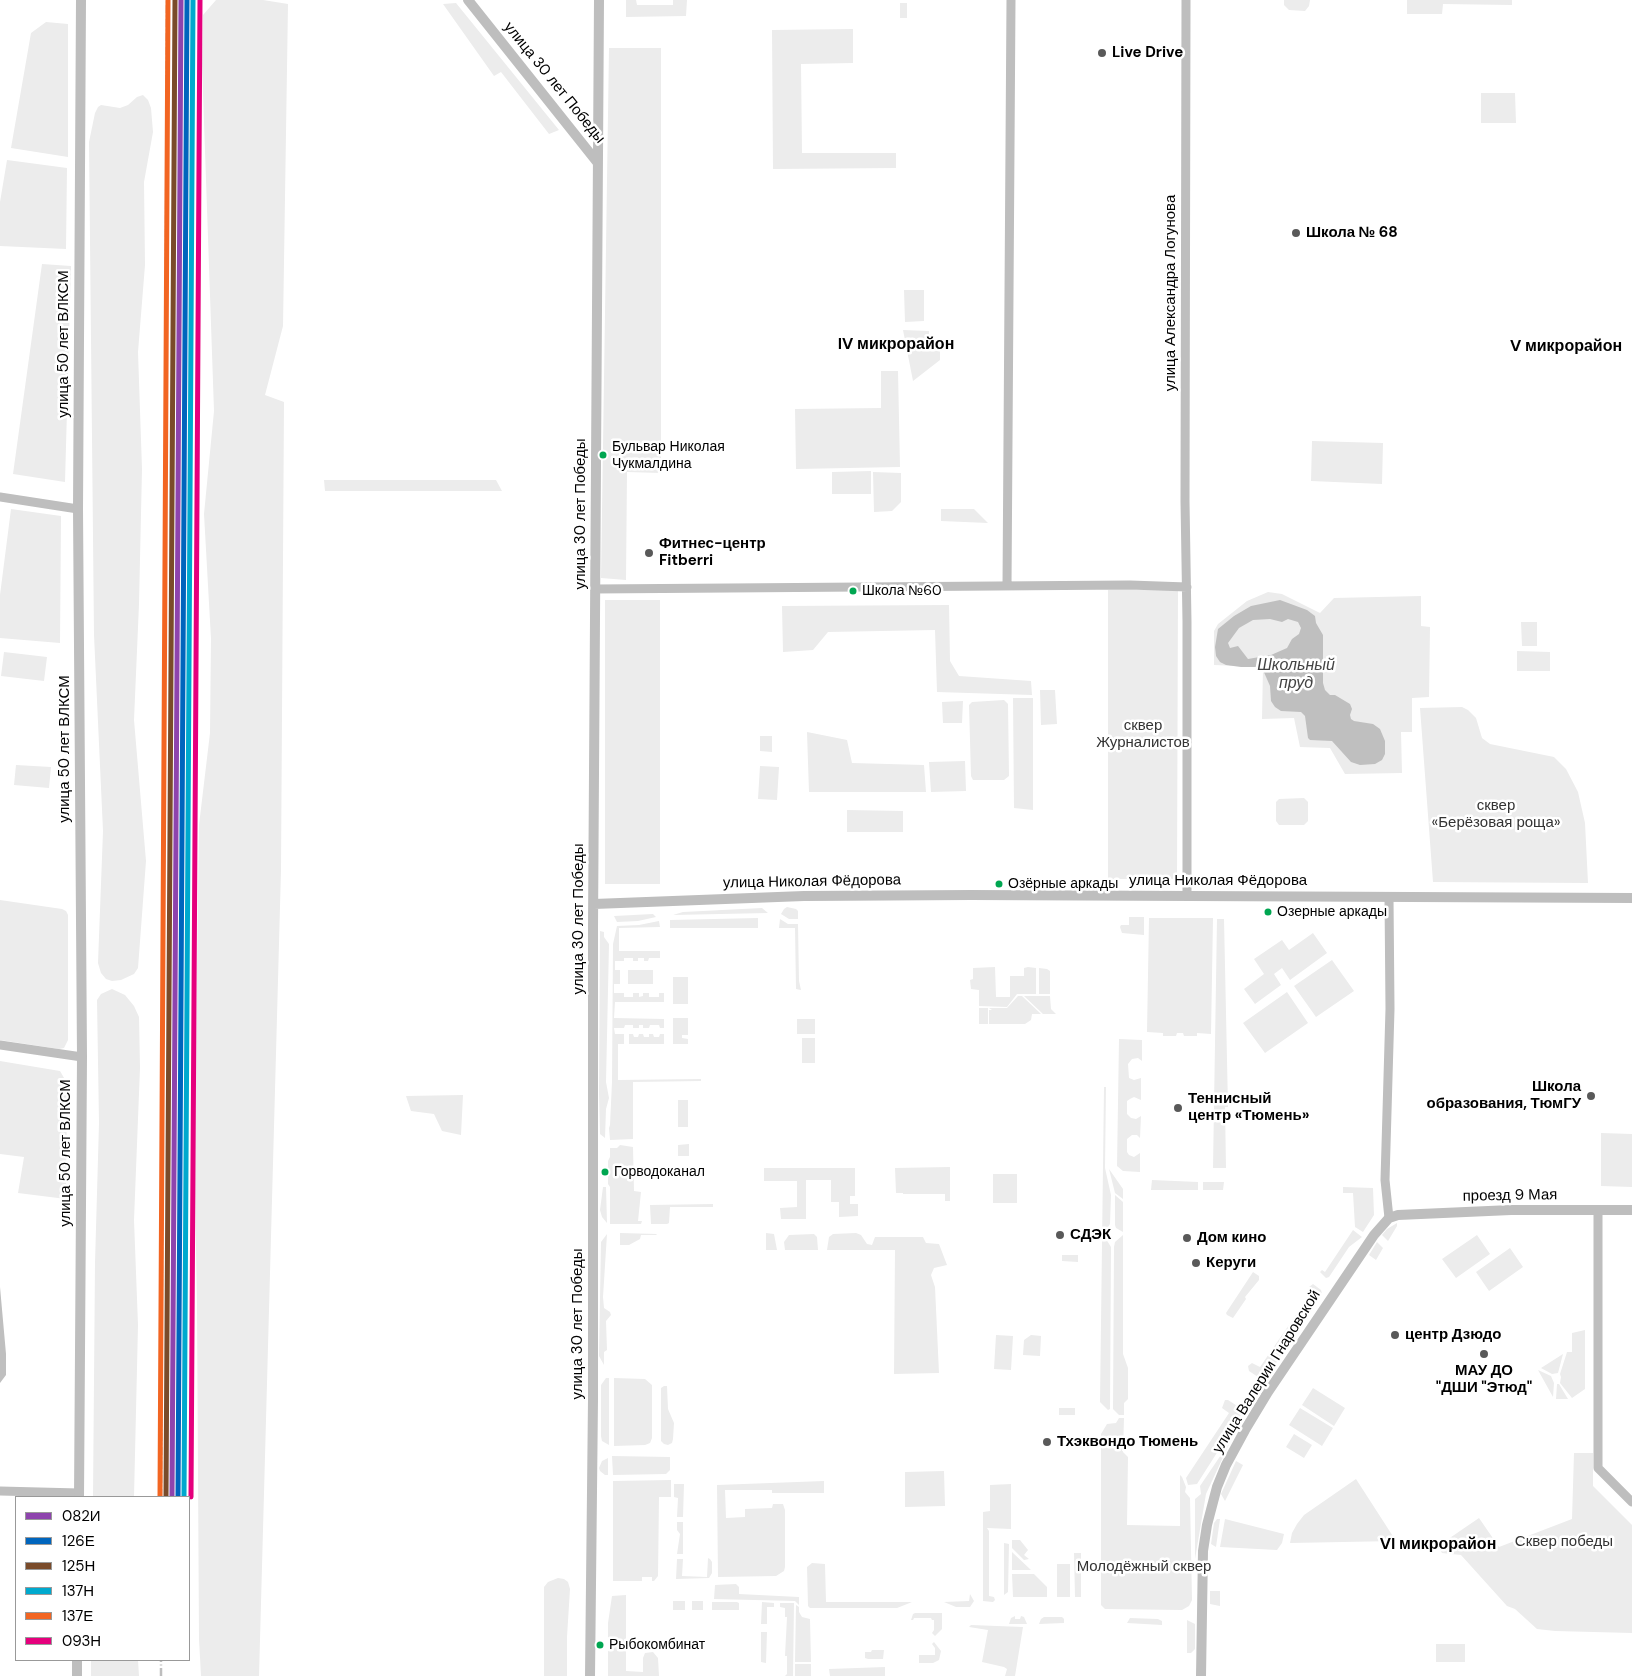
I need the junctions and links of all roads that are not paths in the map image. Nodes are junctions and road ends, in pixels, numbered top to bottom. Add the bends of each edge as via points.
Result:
1 (81, 0) edge
2 (468, 0) edge
3 (599, 0) edge
4 (1011, 0) edge
5 (1186, 0) edge
6 (597, 162) junction
7 (0, 497) edge
8 (78, 509) junction
9 (1007, 586) junction
10 (1187, 587) junction
11 (595, 589) junction
12 (1187, 896) junction
13 (1389, 897) junction
14 (1632, 898) edge
15 (594, 904) junction
16 (0, 1045) edge
17 (82, 1058) junction
18 (1598, 1210) junction
19 (1632, 1210) edge
20 (1389, 1218) junction
21 (0, 1491) edge
22 (79, 1495) edge
23 (1632, 1502) edge
24 (77, 1661) edge
25 (77, 1676) edge
26 (590, 1676) edge
27 (1201, 1676) edge

1 - 8 street, улица 50 лет ВЛКСМ
2 - 6 street, улица 30 лет Победы
3 - 6 street, улица 30 лет Победы
4 - 9 street
5 - 10 street, улица Александра Логунова
6 - 11 street, улица 30 лет Победы
7 - 8 street
8 - 17 street, улица 50 лет ВЛКСМ
9 - 10 street
9 - 11 street
10 - 12 street, улица Александра Логунова
11 - 15 street, улица 30 лет Победы
12 - 13 street, улица Николая Фёдорова
12 - 15 street, улица Николая Фёдорова via 804,896
13 - 14 street, улица Николая Фёдорова
13 - 20 street via 1390,1019 1385,1180
15 - 26 street, улица 30 лет Победы
16 - 17 street
17 - 22 street, улица 50 лет ВЛКСМ
18 - 19 street, проезд 9 Мая
18 - 20 street, проезд 9 Мая via 1511,1210
18 - 23 street via 1598,1468
20 - 27 street, улица Валерии Гнаровской via 1374,1235 1268,1392 1220,1480 1210,1508 1203,1551
21 - 22 street
24 - 25 street

